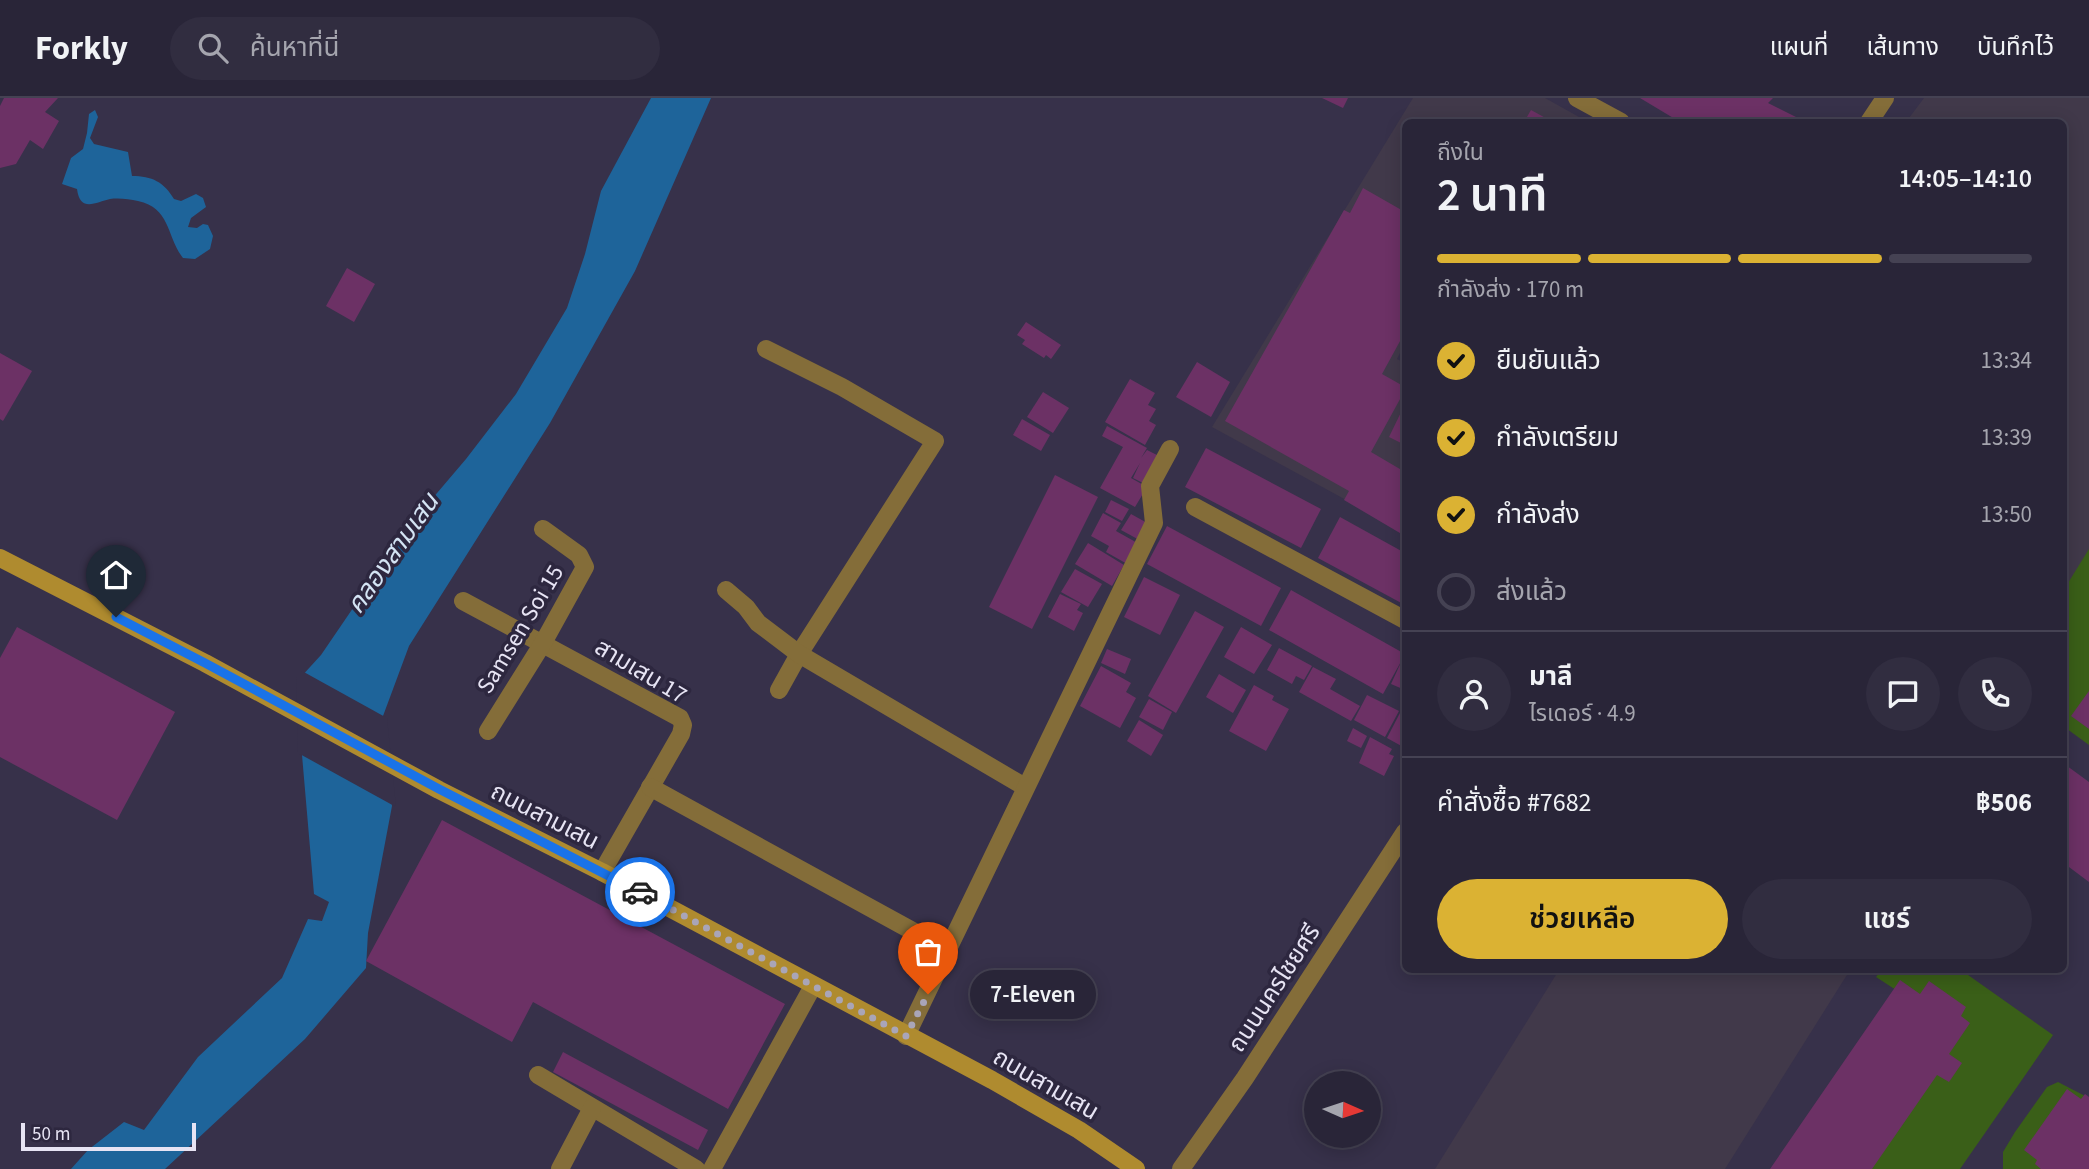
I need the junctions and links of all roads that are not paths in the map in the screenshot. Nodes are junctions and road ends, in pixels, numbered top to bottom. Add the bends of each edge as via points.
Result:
1 (1577, 98) edge
2 (1885, 98) edge
3 (1616, 119) edge
4 (1871, 119) edge
5 (765, 349) dead end
6 (1170, 449) dead end
7 (1195, 507) dead end
8 (543, 529) dead end
9 (0, 558) edge
10 (726, 590) dead end
11 (463, 601) dead end
12 (1402, 618) edge
13 (542, 643) junction
14 (799, 654) junction
15 (779, 690) dead end
16 (488, 731) dead end
17 (650, 787) junction
18 (1025, 787) junction
19 (1402, 837) edge
20 (602, 872) junction
21 (949, 951) junction
22 (813, 986) junction
23 (906, 1036) junction
24 (538, 1076) dead end
25 (592, 1108) junction
26 (560, 1169) edge
27 (696, 1169) edge
28 (712, 1169) edge
29 (1136, 1169) edge
30 (1181, 1169) edge

1 - 3 street
2 - 4 street
5 - 14 street via 934,441
6 - 18 street via 1150,486 1154,523
7 - 12 street
8 - 13 street, Samsen Soi 15 via 579,555 585,568
9 - 20 main road, ถนนสามเสน
10 - 14 street via 758,623
11 - 13 street, สามเสน 17
13 - 16 street, Samsen Soi 15
13 - 17 street, สามเสน 17 via 680,718 681,734
14 - 15 street
14 - 18 street
17 - 20 street, สามเสน 17
17 - 21 street
18 - 21 street
19 - 30 street, ถนนนครไชยศรี
20 - 22 main road, ถนนสามเสน
21 - 23 street
22 - 23 main road, ถนนสามเสน
22 - 28 street
23 - 29 main road, ถนนสามเสน via 1079,1130
24 - 25 street
25 - 26 street
25 - 27 street

